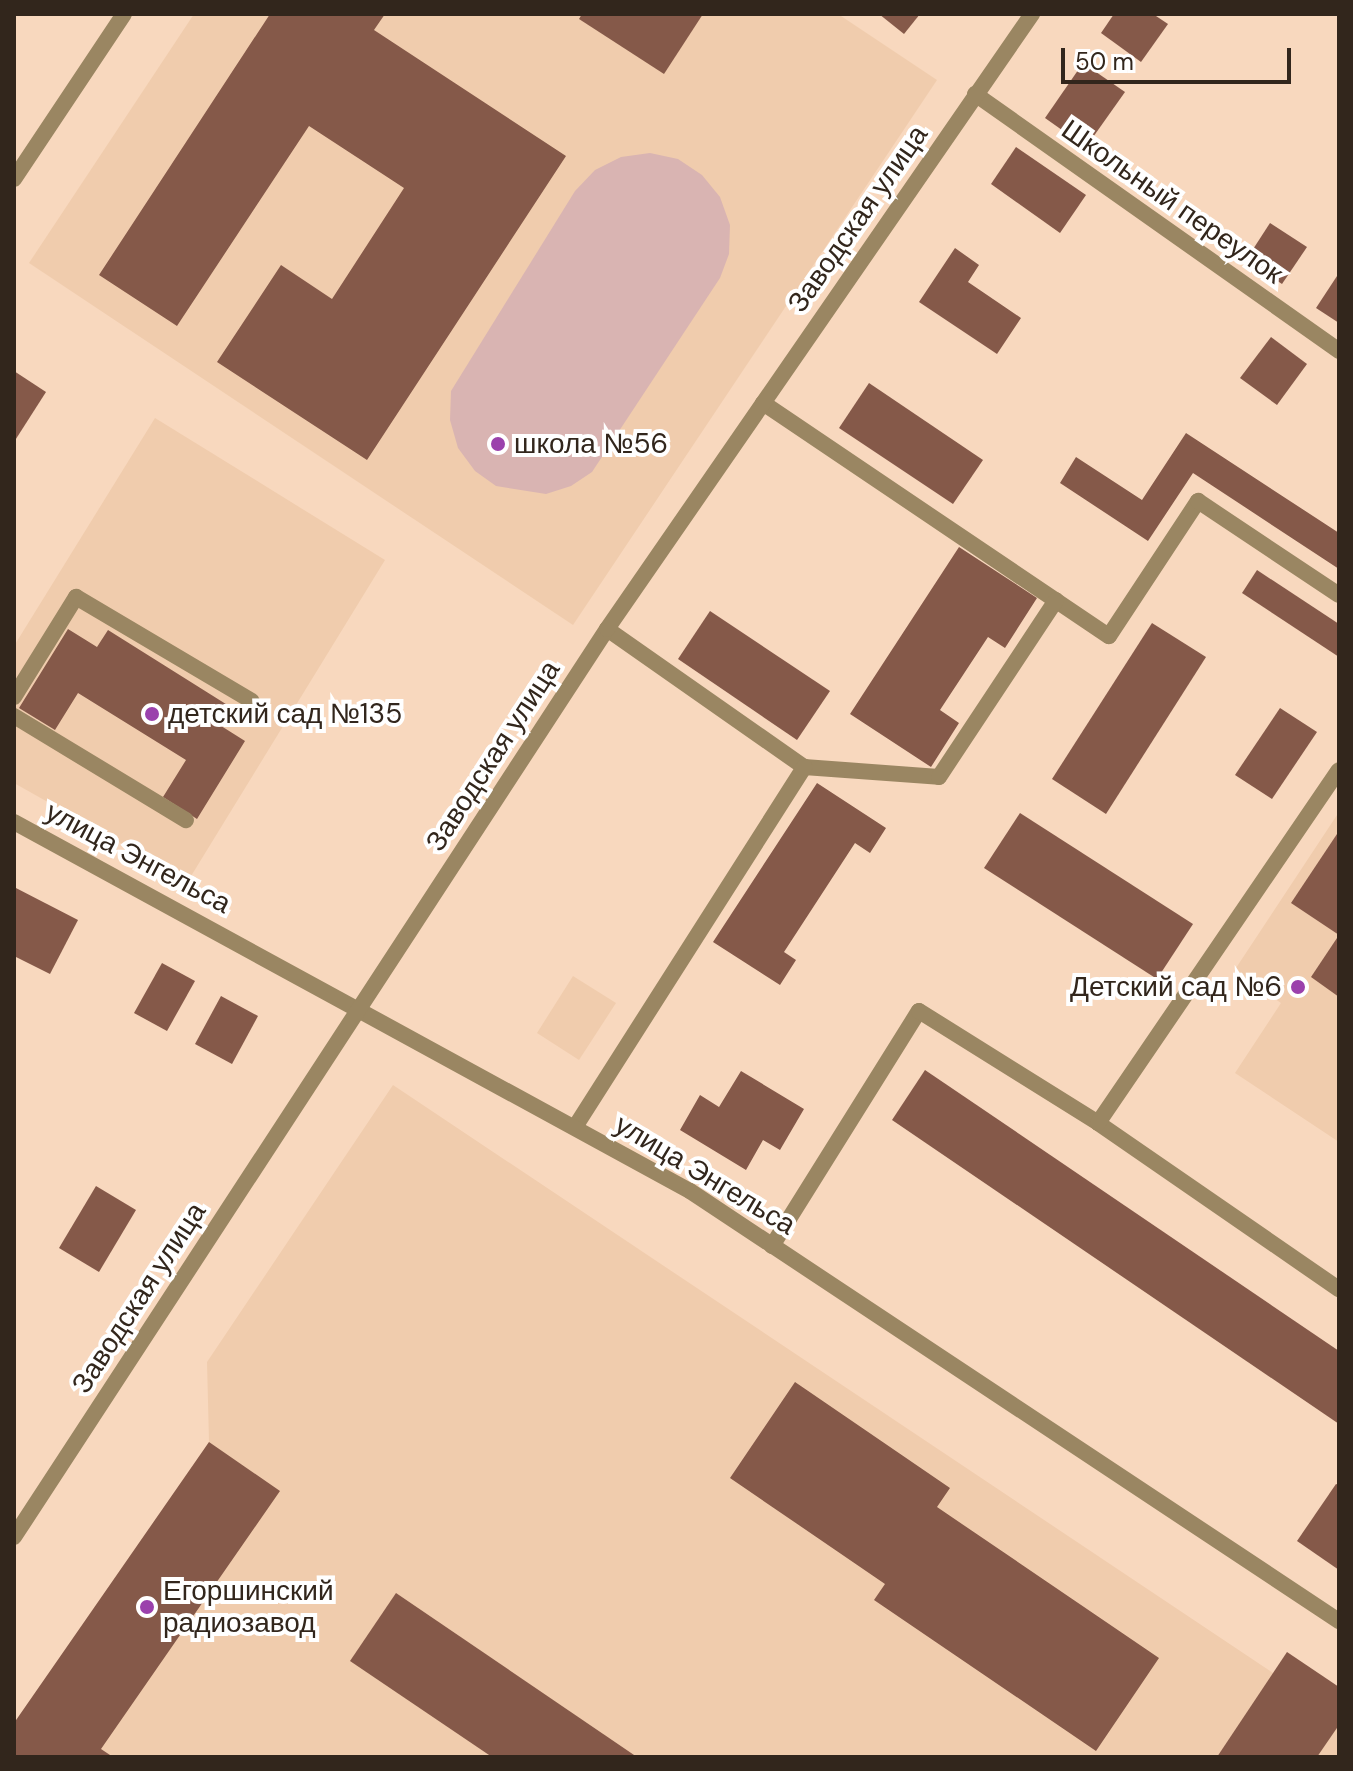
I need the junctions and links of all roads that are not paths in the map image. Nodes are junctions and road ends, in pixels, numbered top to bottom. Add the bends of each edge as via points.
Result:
1 (124, 14) edge
2 (1032, 14) edge
3 (975, 94) junction
4 (14, 179) edge
5 (1339, 351) edge
6 (763, 403) junction
7 (1339, 595) edge
8 (1056, 600) junction
9 (607, 629) junction
10 (14, 697) edge
11 (252, 701) dead end
12 (14, 716) edge
13 (804, 767) junction
14 (1339, 770) edge
15 (186, 820) dead end
16 (14, 822) edge
17 (360, 1007) junction
18 (1098, 1123) junction
19 (575, 1127) junction
20 (772, 1246) junction
21 (1339, 1289) edge
22 (14, 1537) edge
23 (1339, 1621) edge

1 - 4 street
2 - 3 street, Заводская улица
3 - 5 street, Школьный переулок
3 - 6 street, Заводская улица
6 - 8 street
6 - 9 street, Заводская улица
7 - 8 street via 1198,501 1109,636
8 - 13 street via 939,777
9 - 13 street
9 - 17 street, Заводская улица
10 - 11 street via 76,597
12 - 15 street
13 - 19 street
14 - 18 street
16 - 17 street, улица Энгельса
17 - 19 street, улица Энгельса
17 - 22 street, Заводская улица
18 - 20 street via 919,1011
18 - 21 street
19 - 20 street, улица Энгельса via 690,1191
20 - 23 street, улица Энгельса

